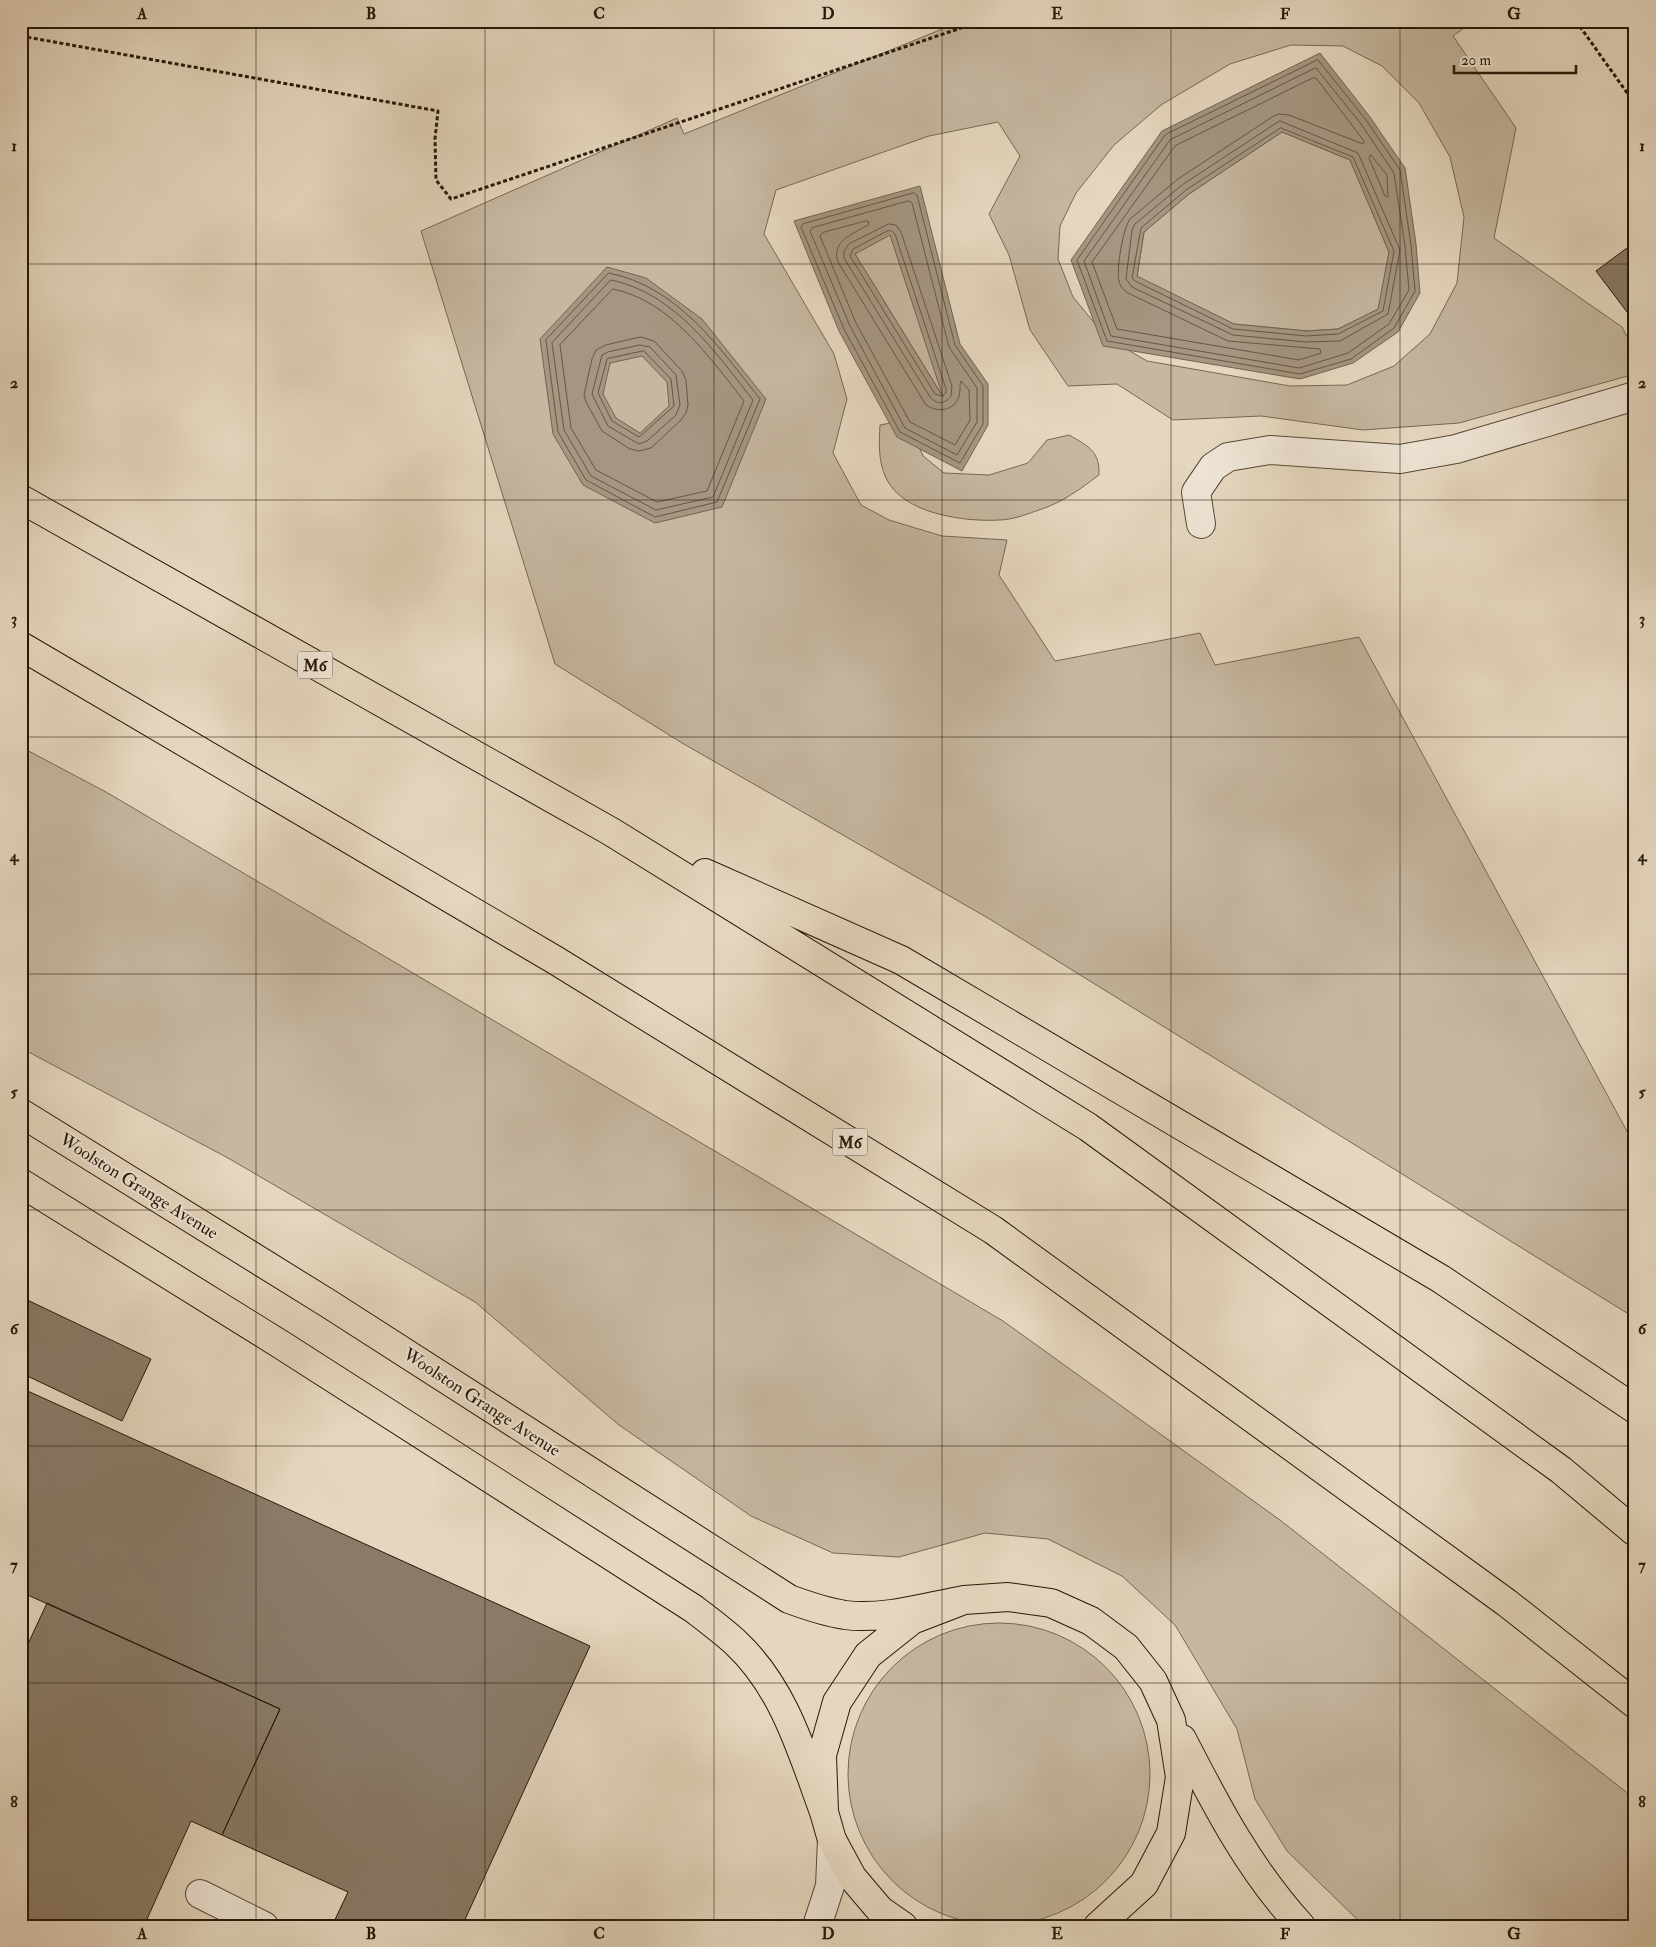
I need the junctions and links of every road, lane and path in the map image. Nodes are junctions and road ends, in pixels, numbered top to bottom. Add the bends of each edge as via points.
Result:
1 (982, 21) edge
2 (1576, 21) edge
3 (21, 36) edge
4 (1635, 104) edge
5 (1635, 396) edge
6 (21, 498) edge
7 (1201, 524) dead end
8 (21, 646) edge
9 (610, 831) junction
10 (21, 1113) edge
11 (21, 1183) edge
12 (1635, 1409) edge
13 (1635, 1532) edge
14 (964, 1600) junction
15 (1635, 1704) edge
16 (1171, 1720) junction
17 (824, 1812) junction
18 (832, 1840) junction
19 (200, 1894) dead end
20 (264, 1926) edge
21 (817, 1926) edge
22 (903, 1926) edge
23 (1098, 1926) edge
24 (1301, 1926) edge

1 - 3 path via 451,199 436,180 438,111
2 - 4 path
5 - 7 street via 1456,449 1400,459 1270,450 1228,457 1213,467 1196,492
6 - 9 main road, M6
8 - 15 main road, M6 via 555,960 993,1230 1507,1603
9 - 12 main road, M6 via 901,960 1441,1279
9 - 13 main road, M6 via 1088,1128 1561,1470
10 - 14 main road, Woolston Grange Avenue via 338,1309 789,1599 847,1615 886,1614
11 - 17 main road via 694,1609 736,1643 763,1674 787,1713
14 - 16 main road via 1008,1597 1051,1604 1091,1621 1126,1647 1153,1681
14 - 17 main road via 912,1620 868,1655 847,1686 837,1702 822,1755
16 - 23 main road via 1180,1777 1171,1834 1144,1884
16 - 24 main road via 1235,1840
17 - 18 main road
18 - 21 street via 830,1886
18 - 22 main road via 852,1877 880,1910
19 - 20 street

